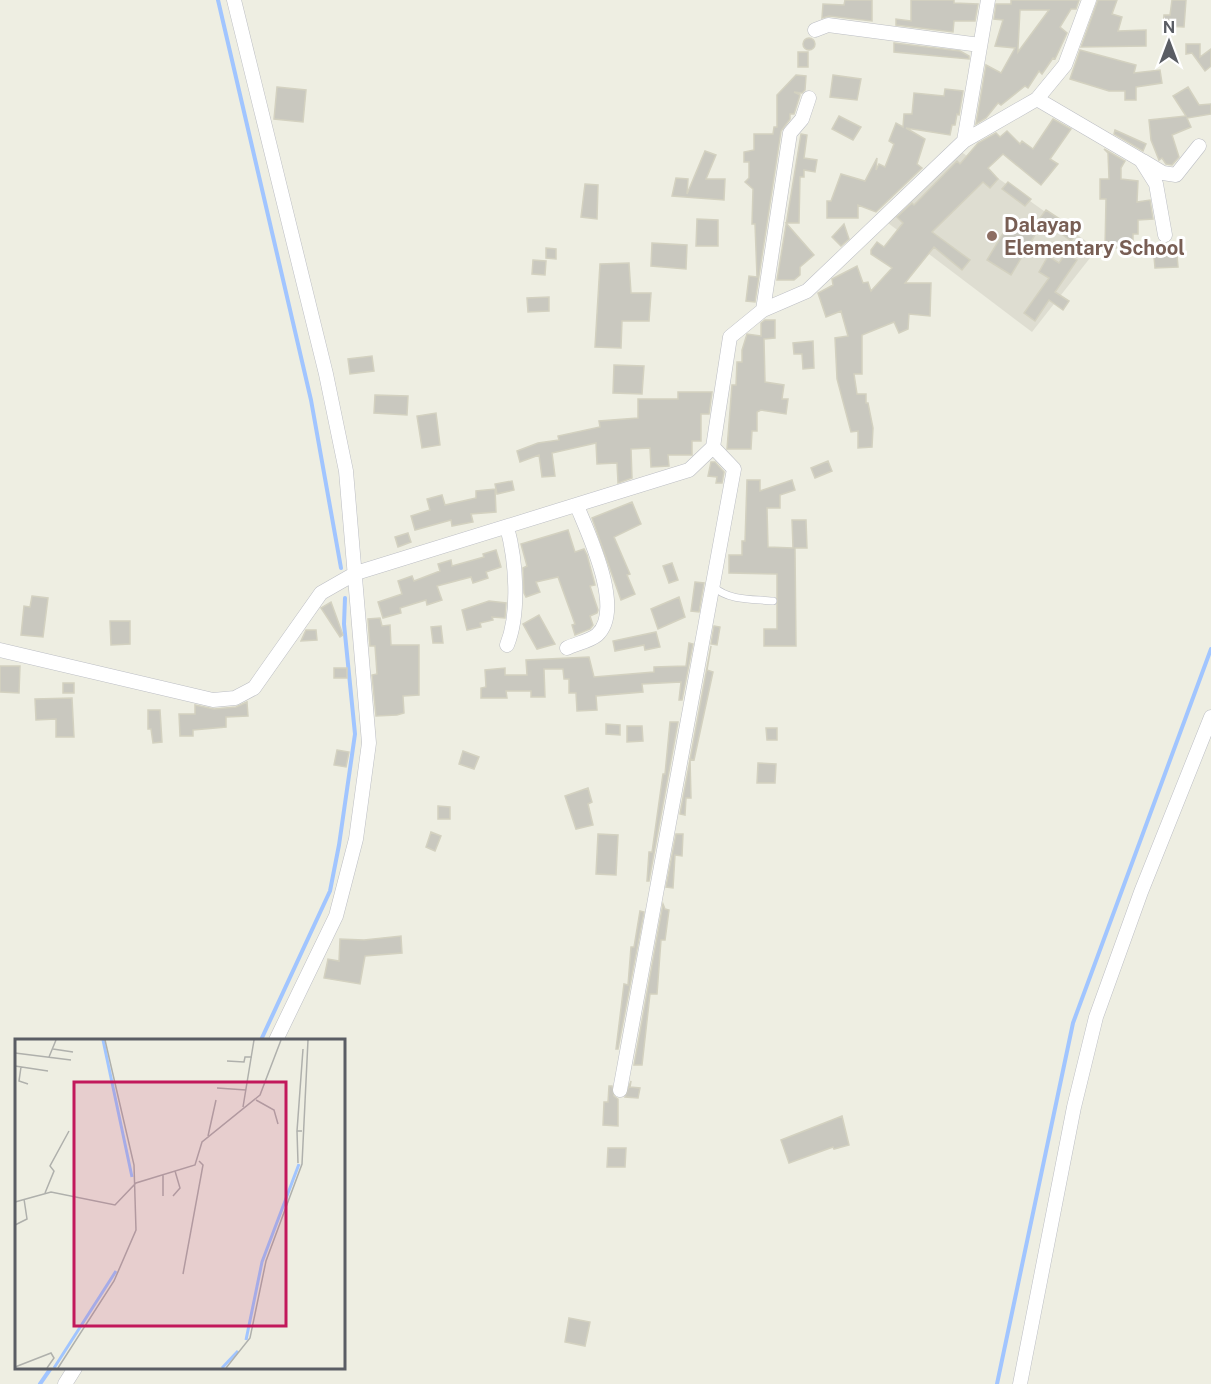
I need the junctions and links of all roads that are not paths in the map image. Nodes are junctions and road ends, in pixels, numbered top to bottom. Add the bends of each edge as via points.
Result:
1 (234, 0) edge
2 (988, 0) edge
3 (1089, 0) edge
4 (815, 30) dead end
5 (980, 45) junction
6 (808, 98) dead end
7 (1037, 99) junction
8 (964, 141) junction
9 (1199, 146) dead end
10 (1141, 160) junction
11 (1166, 235) dead end
12 (763, 310) junction
13 (713, 447) junction
14 (577, 506) junction
15 (507, 527) junction
16 (356, 573) junction
17 (714, 587) junction
18 (773, 601) dead end
19 (507, 645) dead end
20 (567, 648) dead end
21 (0, 650) edge
22 (1211, 717) edge
23 (277, 1039) edge
24 (620, 1090) dead end
25 (74, 1369) edge
26 (65, 1384) edge
27 (1020, 1384) edge

1 - 16 street via 326,374 346,471
2 - 5 street
3 - 7 street via 1065,65
4 - 5 street via 834,26
5 - 8 street
6 - 12 street via 801,119 790,133
7 - 8 street
7 - 10 street
8 - 12 street via 807,291
9 - 10 street via 1176,175 1163,173
10 - 11 street via 1156,184
12 - 13 street via 730,337
13 - 14 street via 689,470
13 - 17 street via 734,468
14 - 15 street
14 - 20 street via 598,557 607,599 603,625 597,635
15 - 16 street
15 - 19 street via 514,553 513,631
16 - 21 street via 321,593 254,688 235,698 213,700
16 - 23 street via 369,743 356,839 336,916
17 - 18 lane via 734,597
17 - 24 street
22 - 27 street via 1096,1017 1074,1107
25 - 26 street

